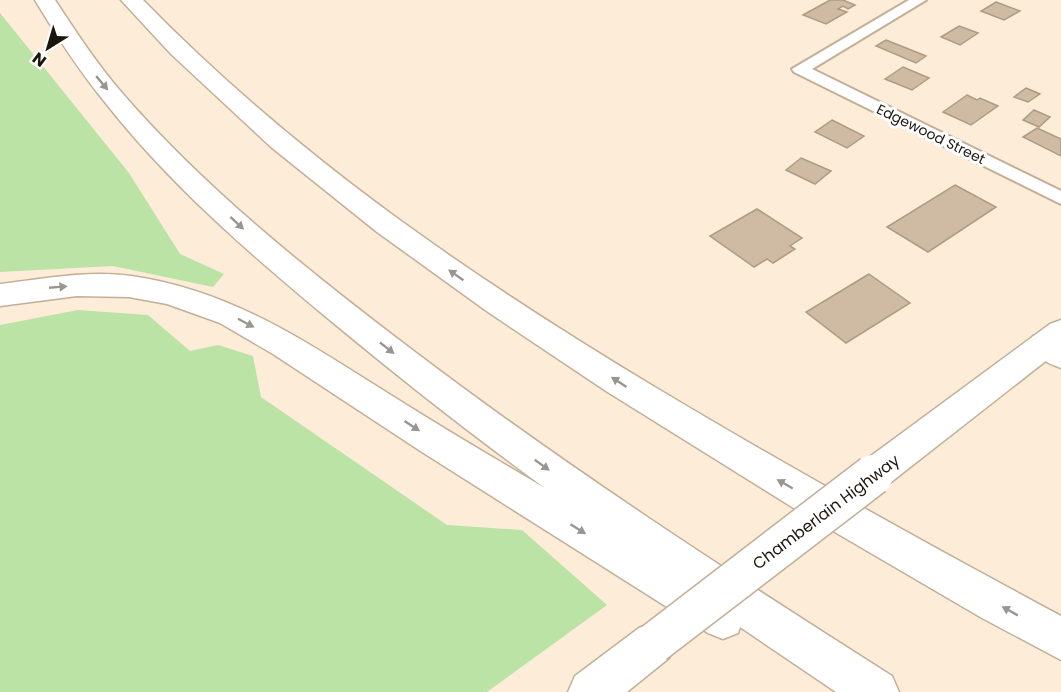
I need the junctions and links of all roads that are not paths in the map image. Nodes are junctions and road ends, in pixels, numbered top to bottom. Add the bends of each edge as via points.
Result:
1 (45, 0) edge
2 (131, 0) edge
3 (919, 0) edge
4 (1061, 198) edge
5 (0, 295) edge
6 (1056, 344) edge
7 (1061, 639) edge
8 (825, 659) junction
9 (591, 692) edge
10 (876, 692) edge

1 -> 8 main road via 96,76 141,128 204,192 293,272 532,458
7 -> 2 main road via 753,465 618,382 451,271 279,142 190,62
3 - 4 street, Edgewood Street via 800,69
5 -> 8 main road via 77,285 129,286 179,296 231,315 716,614 758,635
6 - 9 main road, Chamberlain Highway, bridge via 873,475
8 - 10 main road

